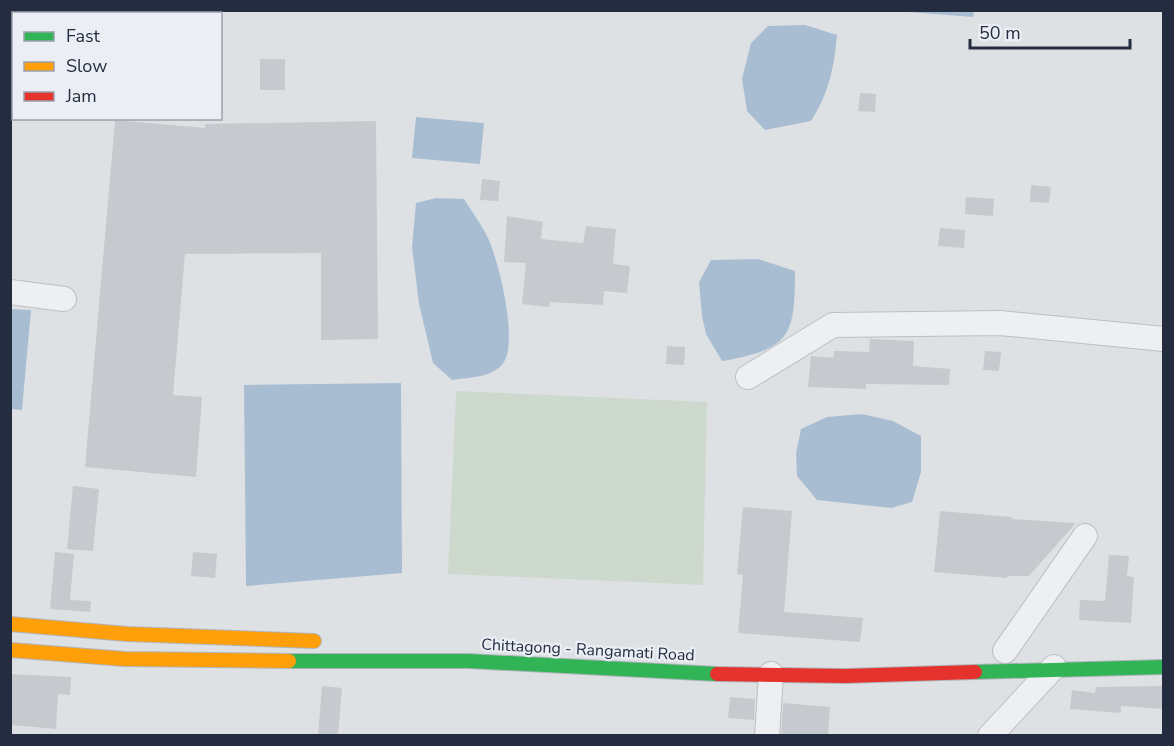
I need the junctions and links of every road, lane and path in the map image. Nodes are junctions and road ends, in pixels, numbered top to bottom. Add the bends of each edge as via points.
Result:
1 (10, 292) edge
2 (64, 299) dead end
3 (1164, 339) edge
4 (748, 377) dead end
5 (1085, 536) dead end
6 (10, 624) edge
7 (334, 642) dead end
8 (1029, 649) dead end
9 (10, 650) edge
10 (999, 651) joint
11 (1054, 667) junction
12 (1164, 667) edge
13 (771, 674) junction
14 (767, 735) edge
15 (990, 735) edge

1 - 2 street
3 - 4 street via 1000,323 833,326
5 - 10 street
6 - 7 highway via 127,634
8 - 10 highway
9 - 13 highway, Chittagong - Rangamati Road via 80,659 466,661
11 - 12 highway, Chittagong - Rangamati Road
11 - 13 highway, Chittagong - Rangamati Road via 843,676
11 - 15 street
13 - 14 street

